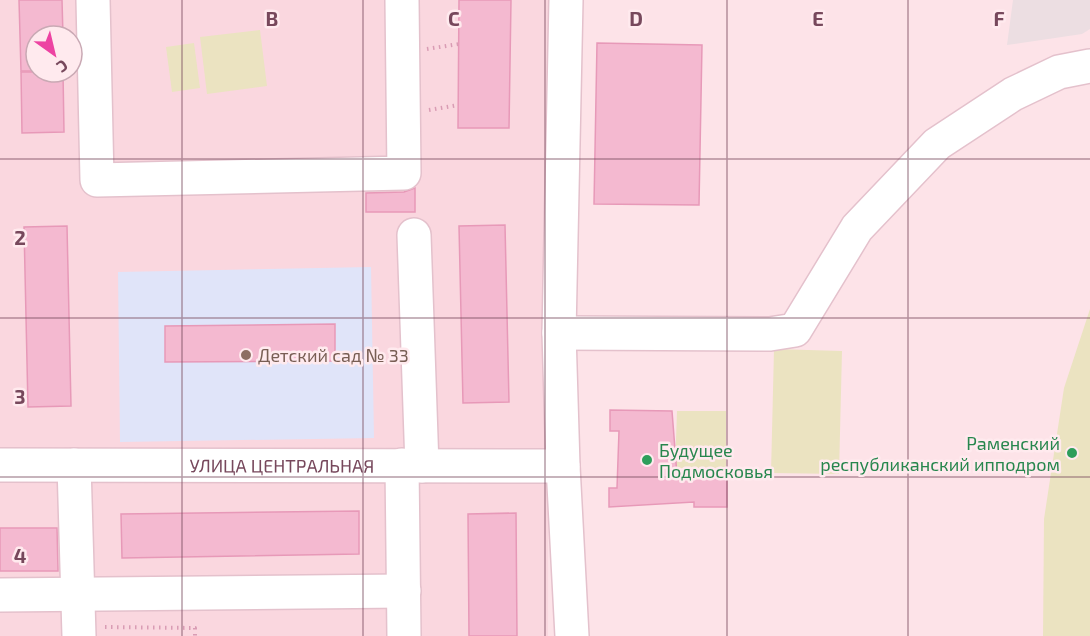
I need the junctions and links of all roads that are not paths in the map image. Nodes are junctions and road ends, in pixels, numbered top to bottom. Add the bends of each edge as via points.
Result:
1 (93, 0) edge
2 (402, 0) edge
3 (566, 0) edge
4 (1090, 66) edge
5 (414, 235) dead end
6 (559, 333) junction
7 (0, 465) edge
8 (74, 465) junction
9 (412, 466) junction
10 (563, 466) junction
11 (405, 591) junction
12 (0, 595) edge
13 (79, 619) edge
14 (404, 636) edge
15 (572, 636) edge

1 - 2 street via 97,180 404,173
3 - 6 street
4 - 6 street via 1059,72 1013,94 937,144 857,228 795,330 770,334
5 - 9 street
6 - 10 street
7 - 8 street, УЛИЦА ЦЕНТРАЛЬНАЯ
8 - 9 street, УЛИЦА ЦЕНТРАЛЬНАЯ
8 - 13 street
9 - 10 street, УЛИЦА ЦЕНТРАЛЬНАЯ
9 - 11 street
10 - 15 street
11 - 13 street
11 - 14 street
12 - 13 street

